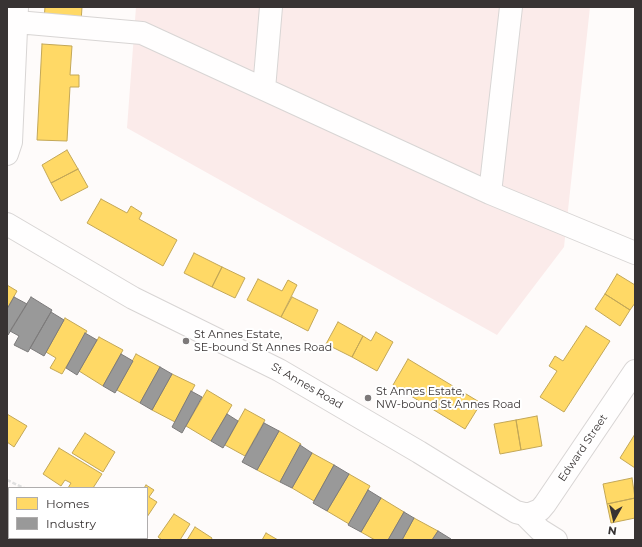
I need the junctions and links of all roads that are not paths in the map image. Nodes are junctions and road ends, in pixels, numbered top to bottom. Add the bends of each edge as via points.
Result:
1 (271, 7) edge
2 (511, 7) edge
3 (17, 14) edge
4 (264, 89) junction
5 (7, 154) edge
6 (490, 193) junction
7 (7, 224) edge
8 (635, 253) edge
9 (635, 371) edge
10 (524, 514) junction
11 (556, 540) edge

1 - 4 street
2 - 6 street
3 - 4 street via 142,33
3 - 5 street via 11,142
4 - 6 street
6 - 8 street
7 - 10 street, St Annes Road via 133,298 279,370 516,512
9 - 10 street, Edward Street via 545,504 540,510
10 - 11 street, St Annes Road via 540,530

